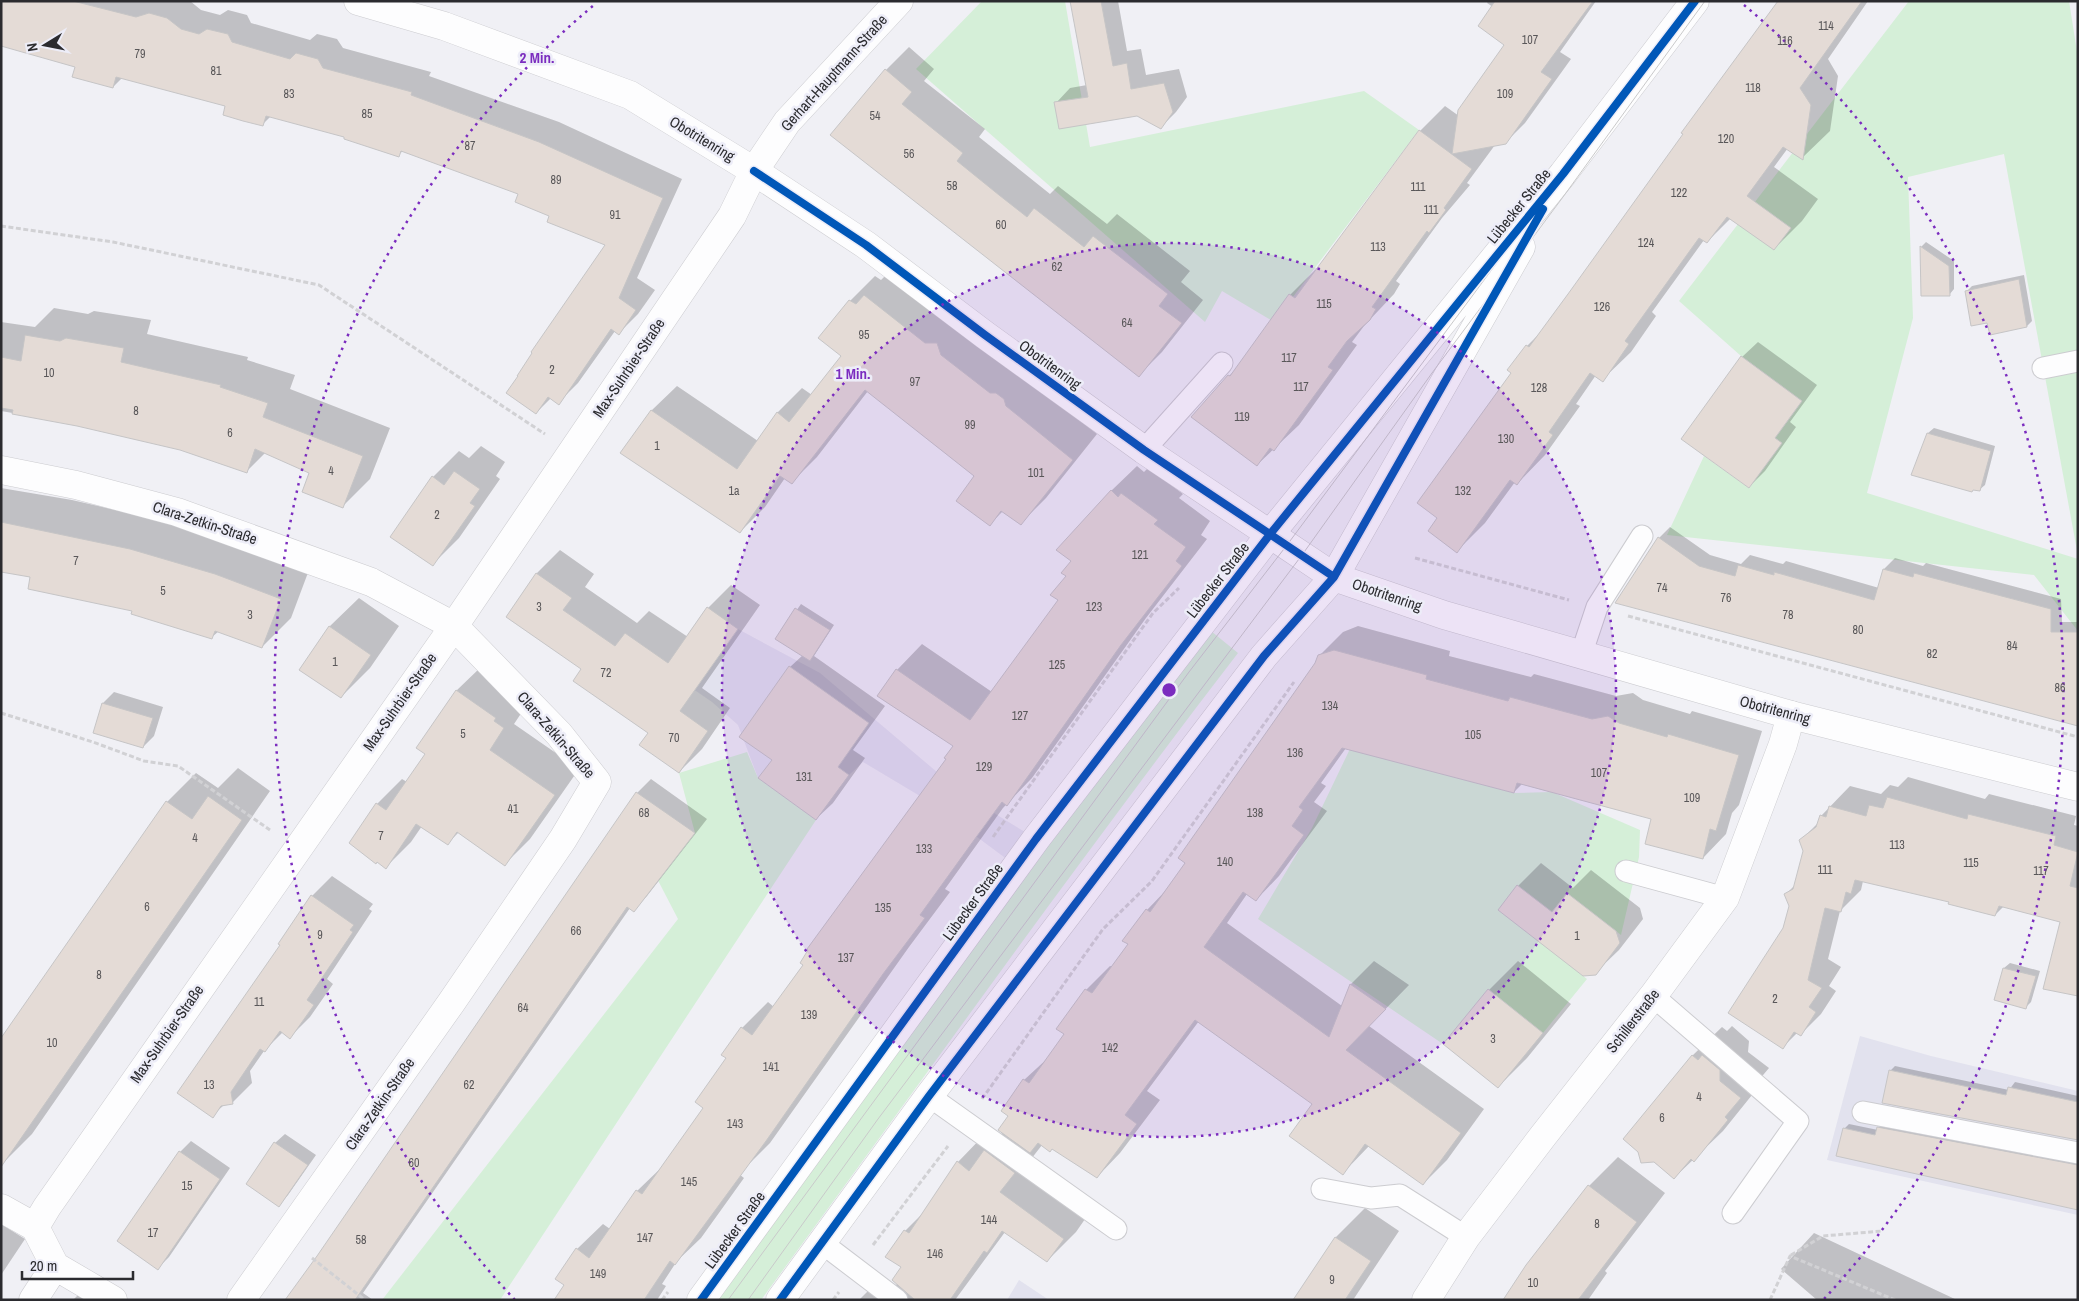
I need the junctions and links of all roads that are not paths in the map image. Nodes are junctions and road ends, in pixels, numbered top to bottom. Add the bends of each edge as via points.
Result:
1 (358, 1) edge
2 (899, 1) edge
3 (1695, 1) edge
4 (754, 170) junction
5 (1562, 174) junction
6 (2078, 361) edge
7 (1222, 363) dead end
8 (2043, 368) dead end
9 (1144, 450) junction
10 (1, 470) edge
11 (1271, 534) junction
12 (1642, 536) dead end
13 (1334, 577) junction
14 (454, 626) junction
15 (1581, 655) junction
16 (1791, 715) junction
17 (2078, 787) edge
18 (1626, 871) dead end
19 (1725, 898) junction
20 (1653, 996) junction
21 (929, 1096) junction
22 (1863, 1112) dead end
23 (2078, 1153) edge
24 (1322, 1189) dead end
25 (1, 1208) edge
26 (1732, 1213) dead end
27 (35, 1227) junction
28 (1116, 1229) dead end
29 (1466, 1237) junction
30 (822, 1242) junction
31 (55, 1266) junction
32 (33, 1300) edge
33 (113, 1300) edge
34 (241, 1300) edge
35 (701, 1300) edge
36 (780, 1300) edge
37 (897, 1300) edge
38 (1426, 1300) edge

1 - 4 street, Obotritenring via 444,26 630,95
2 - 4 street, Gerhart-Hauptmann-Straße via 787,122
3 - 5 street
4 - 9 street, Obotritenring via 866,245
4 - 14 street, Max-Suhrbier-Straße via 732,216
5 - 11 street, Lübecker Straße
5 - 13 street, Lübecker Straße
6 - 8 lane
7 - 9 lane
9 - 11 street, Obotritenring
10 - 14 street, Clara-Zetkin-Straße via 76,485 177,512 371,582
11 - 13 street, Obotritenring
11 - 35 street, Lübecker Straße via 1036,839
12 - 15 lane via 1597,607
13 - 15 street, Obotritenring via 1444,615
13 - 21 street, Lübecker Straße via 1264,656
14 - 27 street, Max-Suhrbier-Straße
14 - 34 street, Clara-Zetkin-Straße via 559,734 597,782 451,1003
15 - 16 street, Obotritenring
16 - 17 street, Obotritenring
16 - 19 street, Schillerstraße
18 - 19 lane
19 - 20 street, Schillerstraße
20 - 26 lane via 1798,1121
20 - 29 street, Schillerstraße
21 - 28 lane
21 - 30 street, Lübecker Straße
22 - 23 lane
24 - 29 lane via 1371,1198 1400,1195
25 - 27 street
27 - 31 street
29 - 38 street, Schillerstraße
30 - 36 street, Lübecker Straße
30 - 37 lane
31 - 32 street
31 - 33 street

